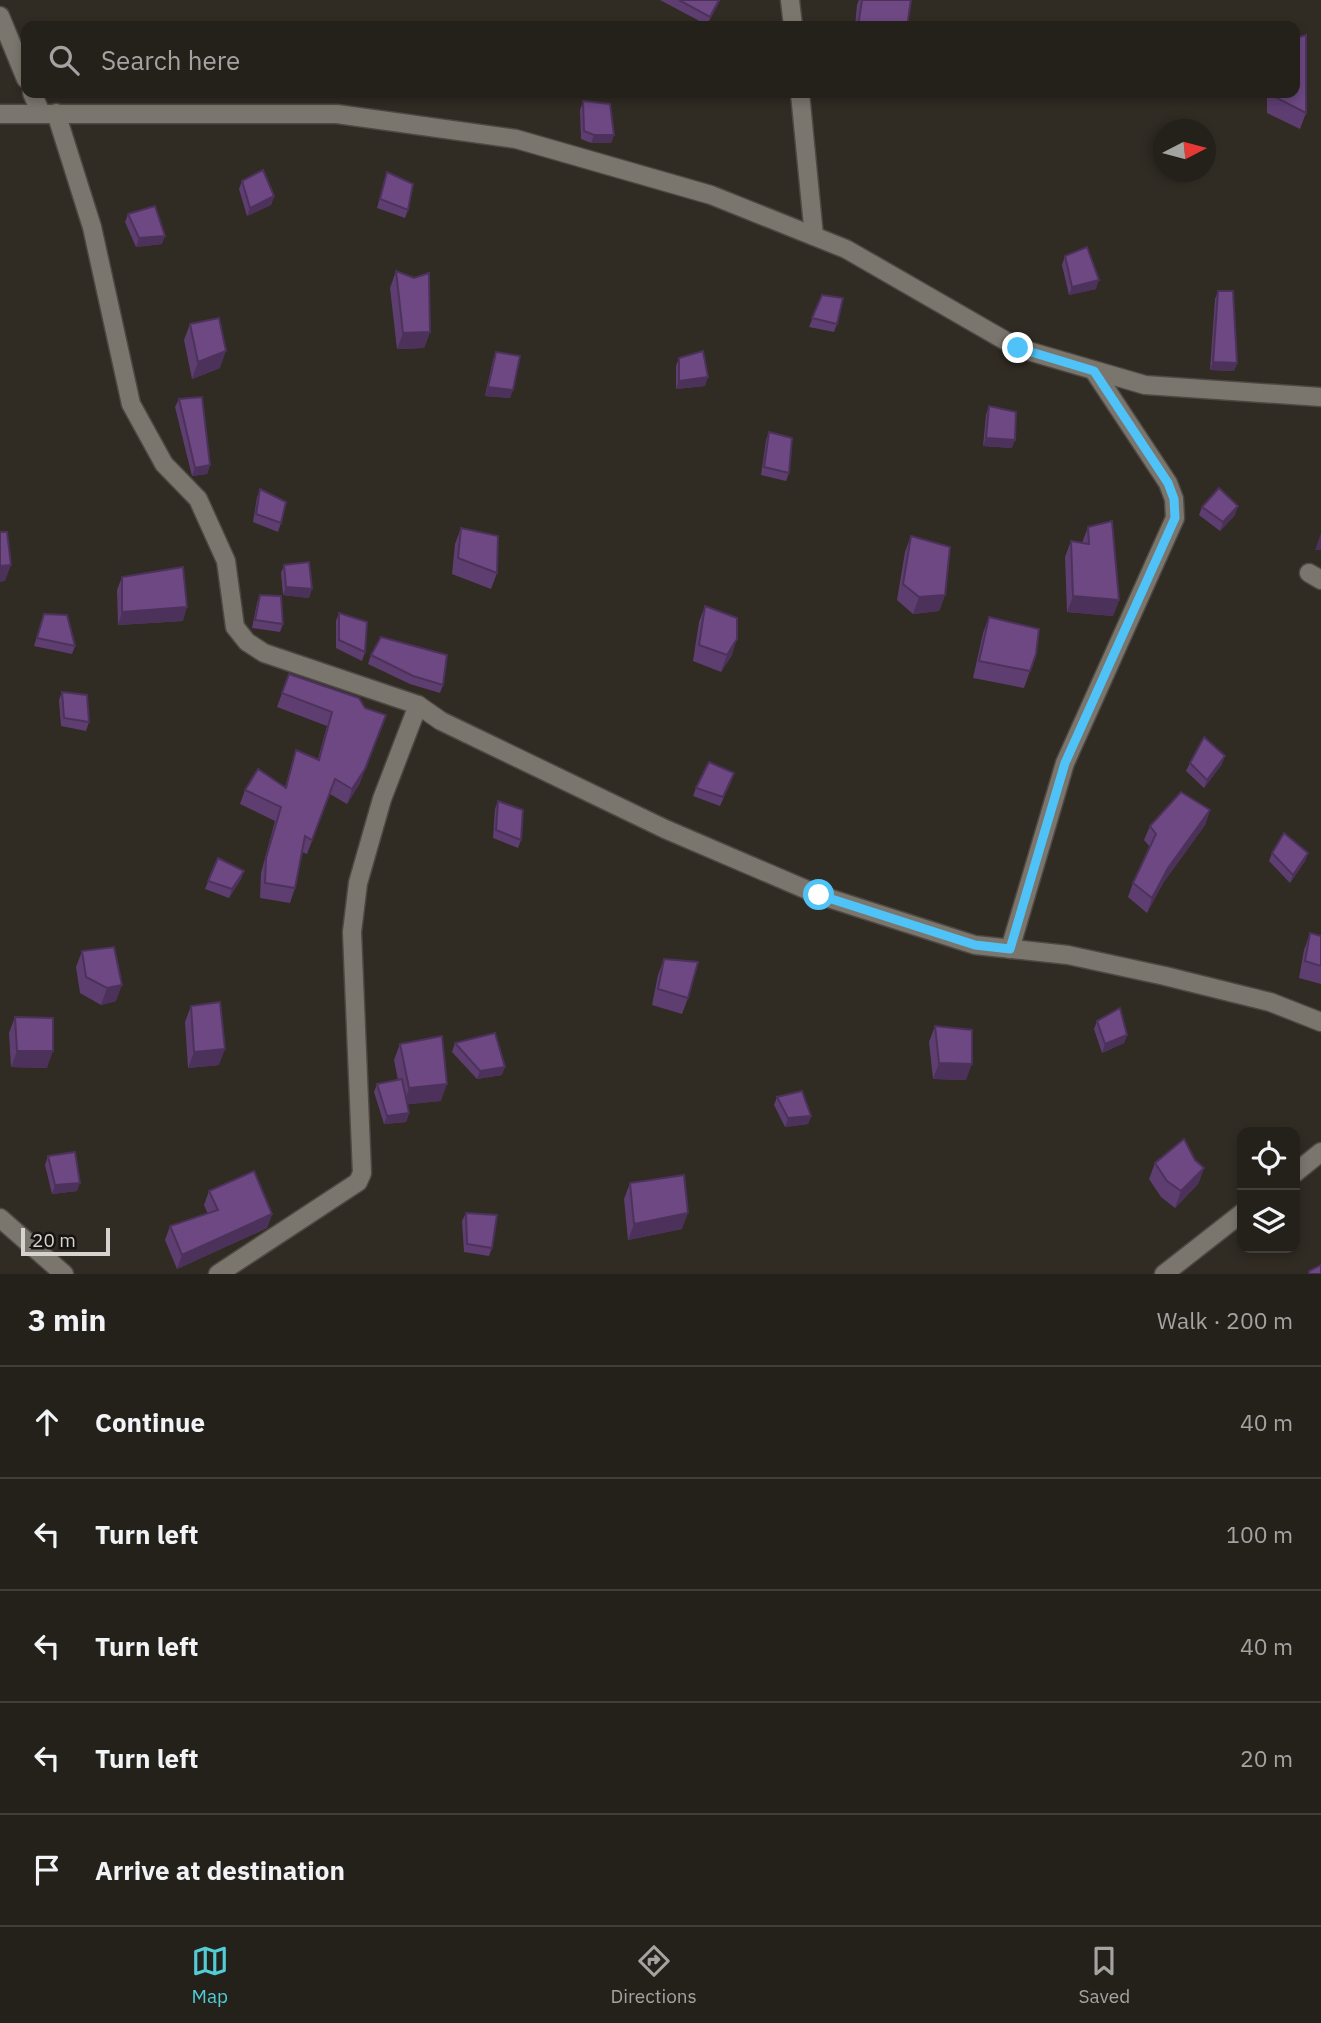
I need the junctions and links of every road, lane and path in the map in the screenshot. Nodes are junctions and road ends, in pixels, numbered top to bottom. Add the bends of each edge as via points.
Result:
1 (790, 0) edge
2 (0, 16) edge
3 (792, 21) edge
4 (21, 67) edge
5 (36, 98) edge
6 (800, 98) edge
7 (48, 113) junction
8 (0, 114) edge
9 (814, 236) junction
10 (1094, 371) junction
11 (1321, 397) edge
12 (418, 705) junction
13 (1010, 949) junction
14 (1321, 1022) edge
15 (1321, 1152) edge
16 (1300, 1169) edge
17 (1237, 1217) edge
18 (0, 1218) edge
19 (64, 1274) edge
20 (218, 1274) edge
21 (1164, 1274) edge

1 - 3 street
2 - 4 street
5 - 7 street
6 - 9 street
7 - 8 street
7 - 9 street via 337,114 516,139 711,195
7 - 12 street via 93,227 131,404 164,464 198,499 226,561 235,627 264,653
9 - 10 street via 846,249 1018,348
10 - 11 street via 1145,385
10 - 13 street via 1168,483 1175,518 1065,763
12 - 13 street via 441,721 665,829 819,895 975,945
12 - 20 street via 382,799 358,883 352,932 362,1172 358,1182
13 - 14 street via 1068,955 1165,976 1270,1002
15 - 16 street
17 - 21 street
18 - 19 street

